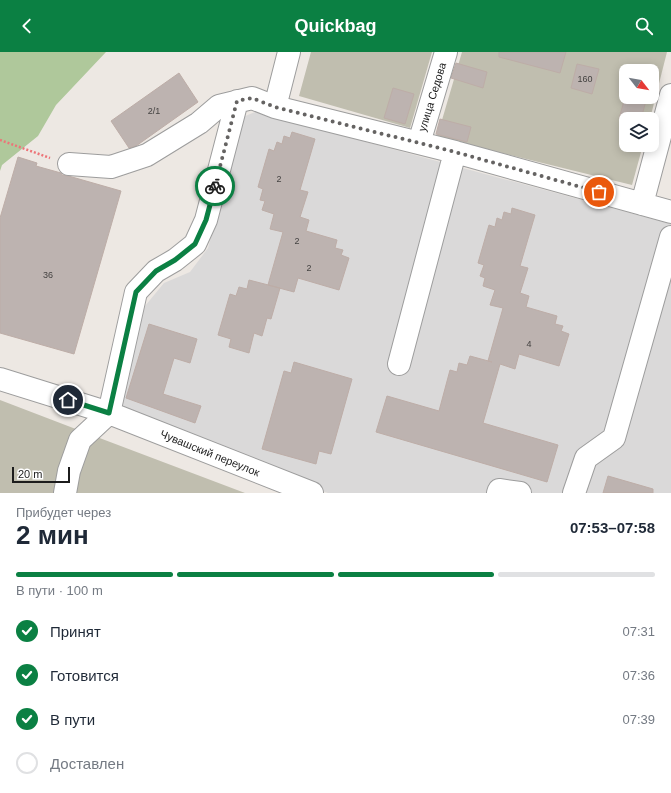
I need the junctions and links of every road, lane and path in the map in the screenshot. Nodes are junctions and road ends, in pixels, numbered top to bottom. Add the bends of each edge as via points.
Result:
1 (289, 52) edge
2 (446, 52) edge
3 (671, 95) edge
4 (237, 101) junction
5 (275, 107) junction
6 (0, 140) edge
7 (419, 143) junction
8 (455, 152) junction
9 (69, 164) joint
10 (642, 204) junction
11 (671, 212) edge
12 (671, 238) edge
13 (399, 364) dead end
14 (0, 379) edge
15 (109, 413) junction
16 (65, 493) edge
17 (312, 493) edge
18 (498, 493) edge
19 (520, 493) edge
20 (574, 493) edge

1 - 5 street
2 - 7 street, улица Седова
3 - 10 street
4 - 5 street via 252,98
4 - 9 street via 219,106 199,123 147,155 111,167
4 - 15 street via 206,220 195,244 156,271 136,292
5 - 7 street
6 - 9 path
7 - 8 street
8 - 10 street
8 - 13 street
10 - 11 street
12 - 20 street via 614,438 586,458
14 - 15 street, Чувашский переулок
15 - 16 street via 80,440 69,471
15 - 17 street, Чувашский переулок
18 - 19 street via 499,490

